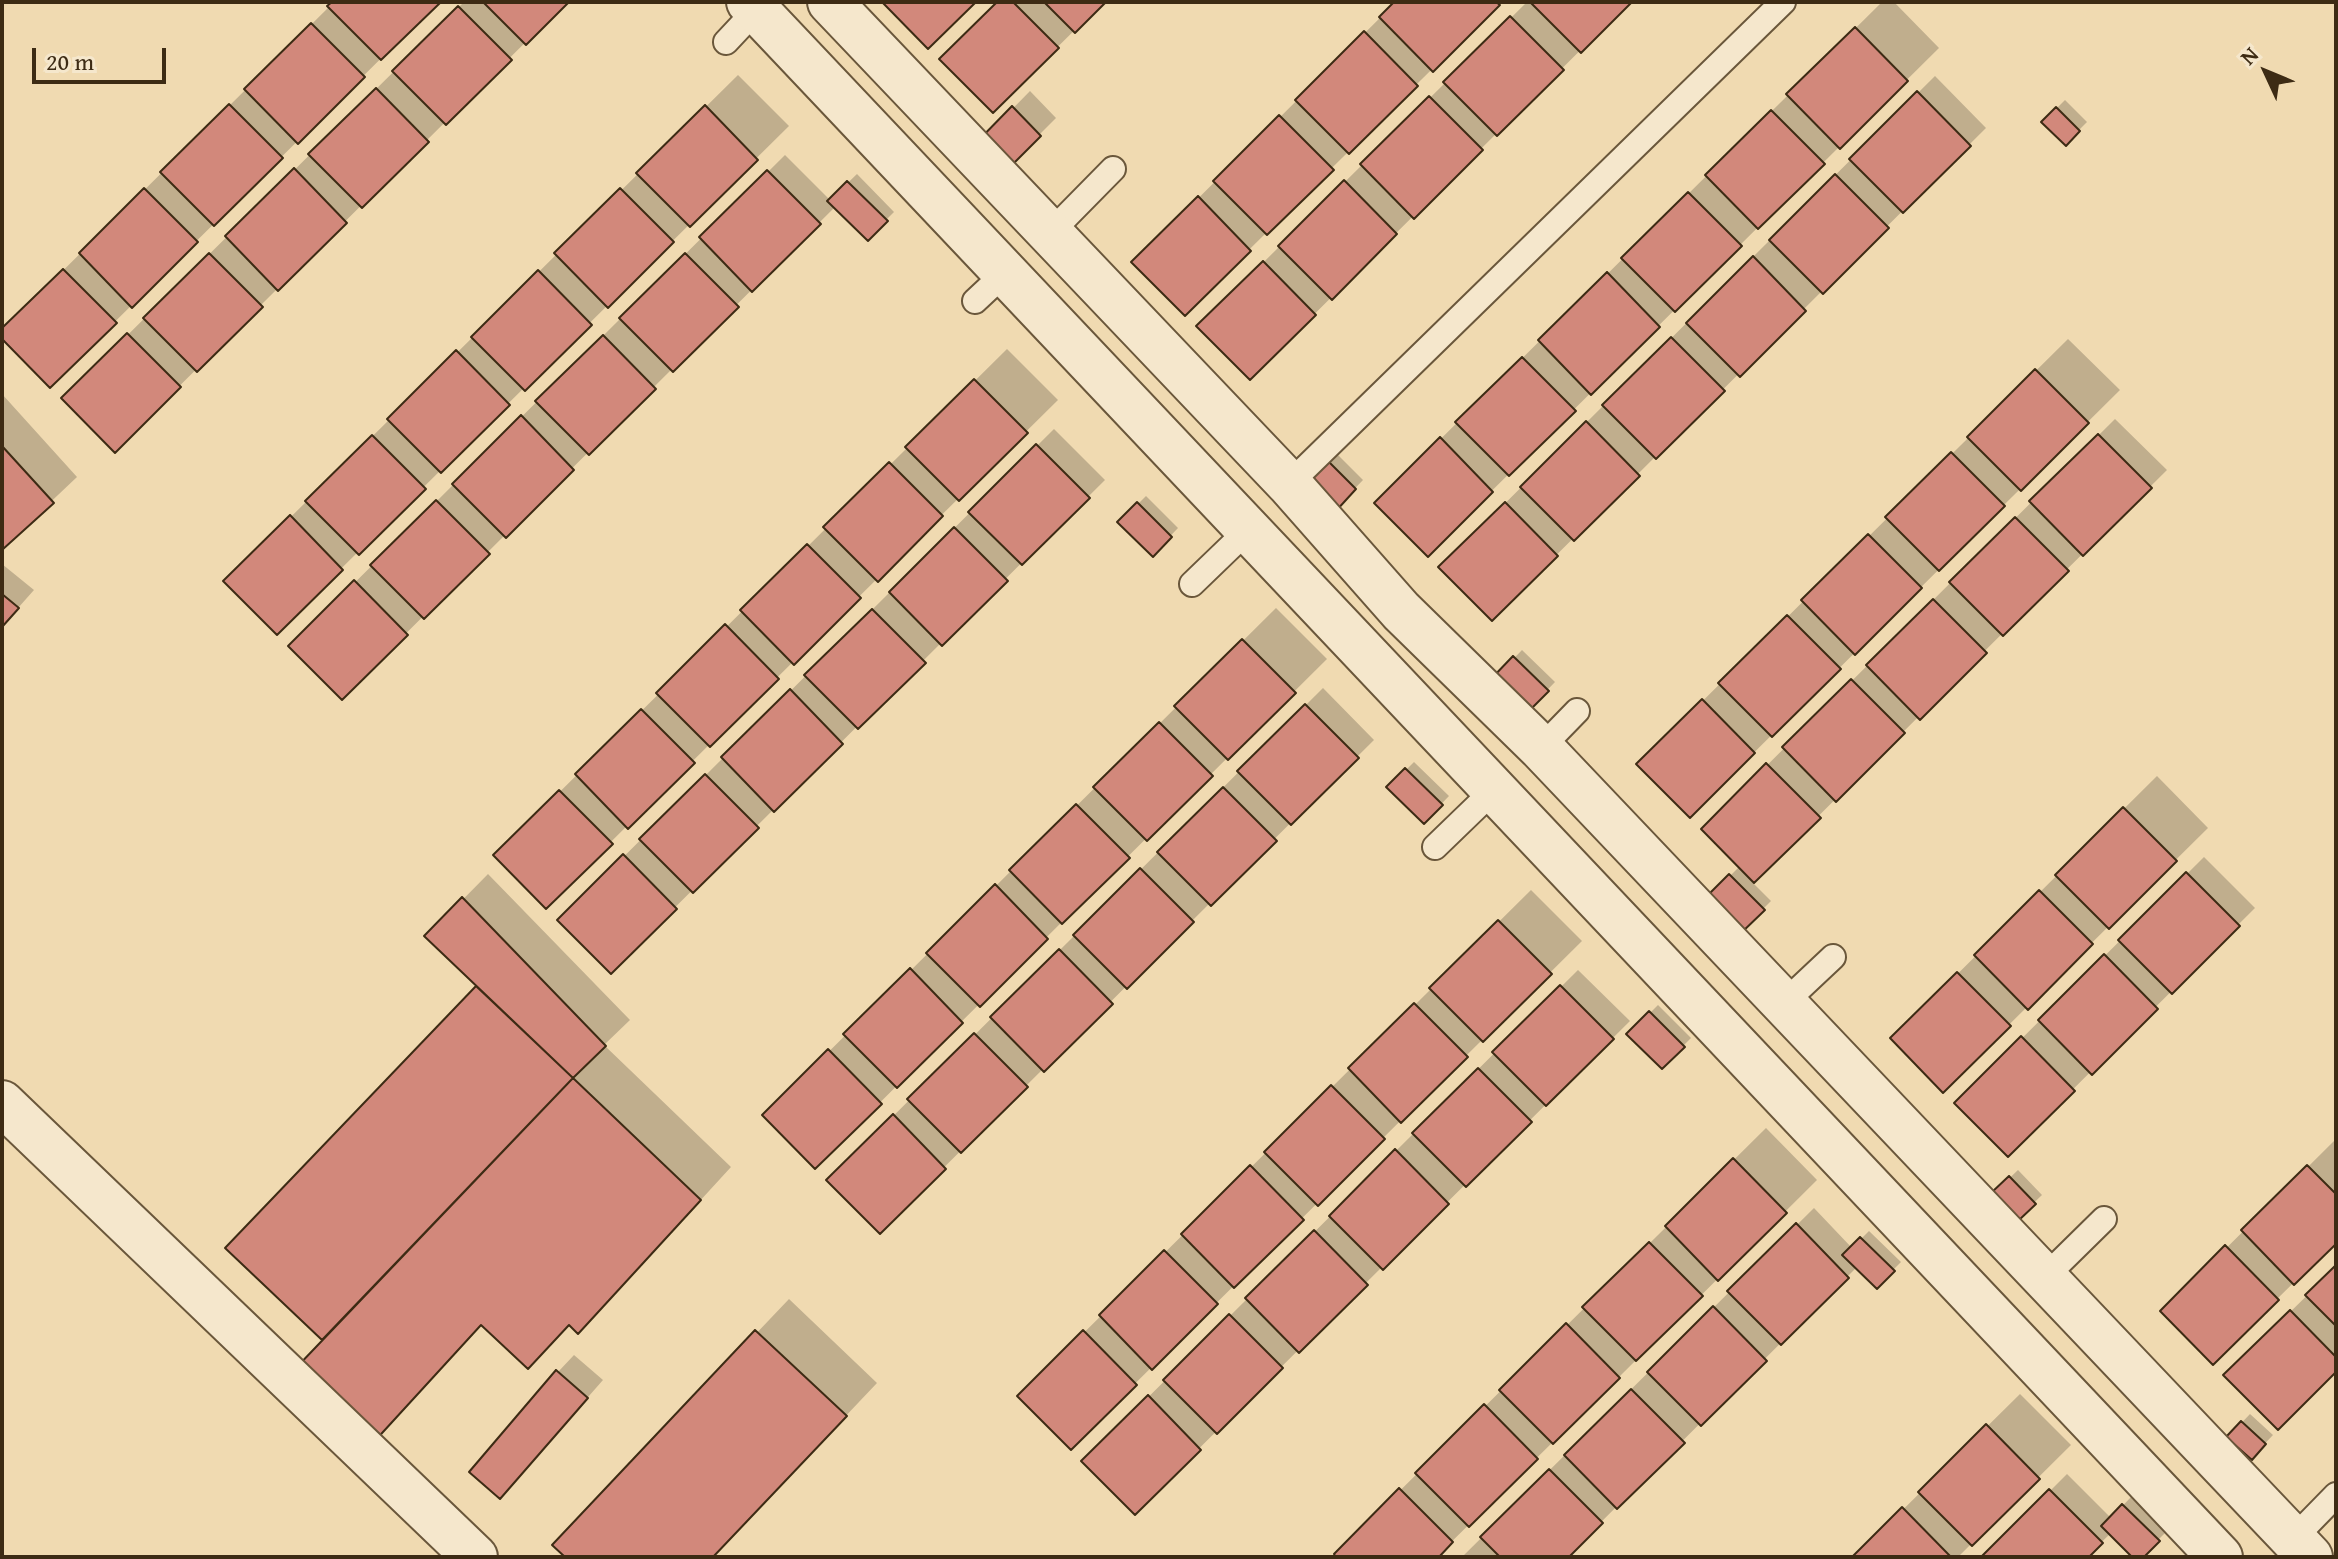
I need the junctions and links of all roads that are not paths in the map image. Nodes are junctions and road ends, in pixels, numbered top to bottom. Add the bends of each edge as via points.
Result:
1 (830, 2) edge
2 (1783, 2) edge
3 (756, 5) edge
4 (726, 42) dead end
5 (1113, 169) dead end
6 (1050, 233) junction
7 (990, 287) junction
8 (1289, 484) junction
9 (1248, 530) junction
10 (1192, 584) dead end
11 (1577, 711) dead end
12 (1541, 748) junction
13 (1494, 790) junction
14 (1435, 847) dead end
15 (1833, 957) dead end
16 (1783, 1004) junction
17 (1731, 1055) junction
18 (2, 1103) edge
19 (2104, 1219) dead end
20 (2045, 1277) junction
21 (1990, 1334) junction
22 (2336, 1495) edge
23 (2293, 1551) edge
24 (475, 1557) edge
25 (2220, 1557) edge

1 - 6 street
2 - 8 lane
3 - 4 lane
3 - 7 street
5 - 6 lane
6 - 7 street
6 - 8 street
7 - 9 street
8 - 9 street
8 - 12 street via 1401,611
9 - 10 lane
9 - 13 street
11 - 12 lane
12 - 13 street
12 - 16 street
13 - 14 lane
13 - 17 street
15 - 16 lane
16 - 17 street
16 - 20 street
17 - 21 street
18 - 24 street
19 - 20 lane
20 - 21 street
20 - 23 street
21 - 25 street
22 - 23 lane

